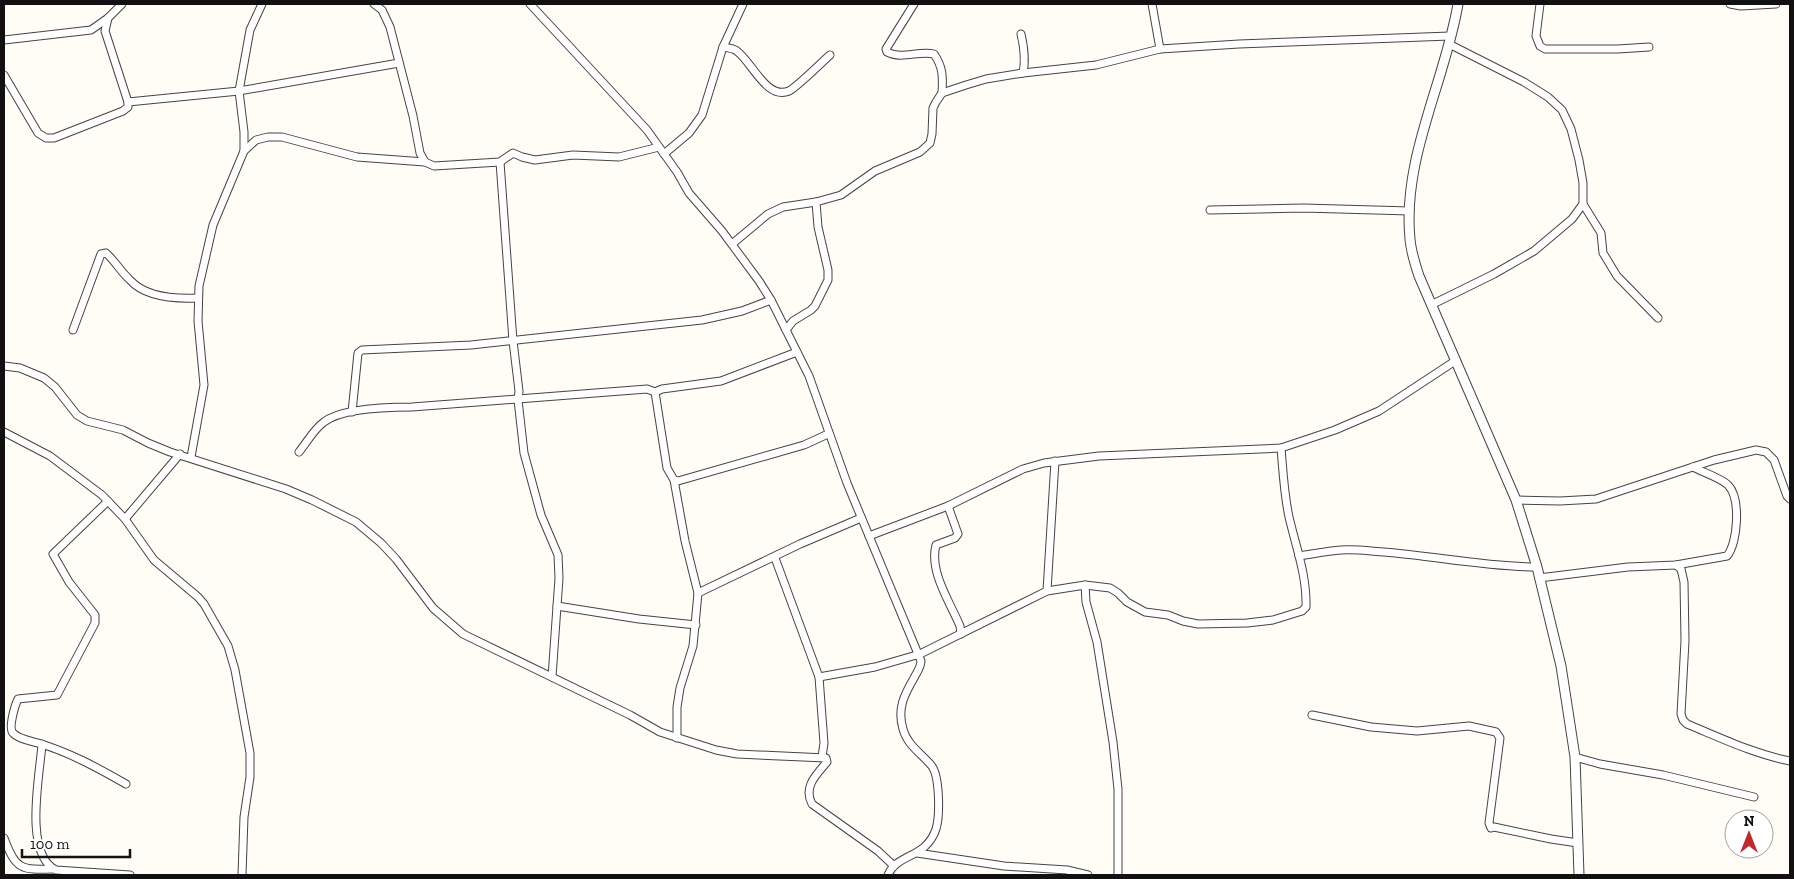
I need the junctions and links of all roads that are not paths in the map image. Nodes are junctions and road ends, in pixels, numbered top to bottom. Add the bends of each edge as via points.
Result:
1 (122, 4) edge
2 (262, 4) edge
3 (374, 4) edge
4 (530, 4) edge
5 (743, 4) edge
6 (914, 4) edge
7 (1152, 4) edge
8 (1458, 4) edge
9 (1540, 4) edge
10 (1730, 4) edge
11 (1776, 4) edge
12 (108, 18) junction
13 (1021, 34) dead end
14 (4, 40) edge
15 (1449, 40) junction
16 (723, 47) junction
17 (1650, 47) dead end
18 (1160, 50) junction
19 (830, 55) dead end
20 (399, 63) junction
21 (1023, 73) junction
22 (4, 75) edge
23 (239, 91) junction
24 (942, 93) junction
25 (128, 102) junction
26 (659, 147) junction
27 (244, 151) junction
28 (664, 154) junction
29 (425, 162) junction
30 (500, 162) junction
31 (816, 202) junction
32 (1582, 204) junction
33 (1210, 210) dead end
34 (1410, 210) junction
35 (732, 244) junction
36 (198, 298) junction
37 (771, 300) junction
38 (1431, 304) junction
39 (1658, 318) dead end
40 (73, 330) dead end
41 (786, 330) junction
42 (513, 341) junction
43 (797, 352) junction
44 (1455, 361) junction
45 (4, 366) edge
46 (655, 392) junction
47 (518, 400) junction
48 (352, 412) junction
49 (4, 432) edge
50 (828, 434) junction
51 (1281, 448) junction
52 (299, 452) dead end
53 (180, 454) junction
54 (191, 457) junction
55 (1055, 462) junction
56 (1693, 467) junction
57 (674, 480) junction
58 (1790, 499) edge
59 (108, 500) junction
60 (1516, 500) junction
61 (948, 506) junction
62 (861, 518) junction
63 (125, 519) junction
64 (868, 536) junction
65 (1299, 556) junction
66 (775, 558) junction
67 (1676, 565) junction
68 (1538, 567) junction
69 (1539, 578) junction
70 (1084, 584) junction
71 (1047, 592) junction
72 (698, 593) junction
73 (557, 606) junction
74 (696, 625) junction
75 (961, 634) junction
76 (920, 654) junction
77 (552, 677) junction
78 (818, 677) junction
79 (1312, 715) dead end
80 (677, 738) junction
81 (42, 744) junction
82 (822, 757) junction
83 (1576, 757) junction
84 (1790, 761) edge
85 (126, 784) dead end
86 (1754, 797) dead end
87 (4, 838) edge
88 (1578, 842) junction
89 (917, 853) junction
90 (894, 866) junction
91 (1004, 866) junction
92 (53, 869) junction
93 (1084, 874) edge
94 (130, 875) edge
95 (242, 875) edge
96 (888, 875) edge
97 (1005, 875) edge
98 (1118, 875) edge
99 (1579, 875) edge

1 - 12 street
2 - 23 street via 250,30
3 - 20 street via 382,10 390,27
4 - 26 street via 635,116
5 - 16 street
6 - 24 street via 886,49 892,55 924,51 934,54 943,71
7 - 18 street
8 - 15 street
9 - 17 street via 1536,36 1544,48
10 - 11 street
12 - 14 street via 91,30
12 - 25 street via 105,31
13 - 21 street
15 - 18 street via 1239,44
15 - 32 street via 1524,82 1562,110 1579,160
15 - 34 street via 1418,150
16 - 19 street via 736,50 776,93 790,90
16 - 28 street via 702,115 689,133
18 - 21 street via 1096,65
20 - 23 street
20 - 29 street via 420,153
21 - 24 street via 986,79
22 - 25 street via 38,134 46,138 54,138 123,111
23 - 25 street
23 - 27 street
24 - 31 street via 932,108 932,134 926,148 875,171 841,195
26 - 28 street
26 - 30 street via 619,157 573,154 535,160 513,153
27 - 29 street via 256,140 282,137 357,157
27 - 36 street via 213,225
28 - 35 street via 689,193
29 - 30 street via 434,166
30 - 42 street
31 - 35 street via 783,207 768,214
31 - 41 street via 828,280 815,306
32 - 38 street via 1572,219 1534,251
32 - 39 street via 1601,233 1603,253 1617,276
33 - 34 street
34 - 38 street via 1413,258
35 - 37 street
36 - 40 street via 165,298 146,290 131,282 106,253 101,254
36 - 54 street via 204,386
37 - 41 street
37 - 42 street via 702,320
38 - 44 street
41 - 43 street
42 - 47 street
42 - 48 street via 362,350 358,353
43 - 46 street via 721,381
43 - 50 street via 814,389
44 - 51 street via 1379,411
44 - 60 street
45 - 53 street via 20,368 44,378 87,422 127,432
46 - 47 street via 647,389
46 - 57 street via 667,468
47 - 48 street
47 - 73 street via 524,453 541,516 558,555
48 - 52 street via 326,420
49 - 59 street via 55,459
50 - 57 street via 804,445
50 - 62 street
51 - 55 street via 1098,456
51 - 65 street via 1288,515
53 - 54 street
53 - 63 street
54 - 77 street via 286,489 356,522 396,559 433,608 457,630
55 - 61 street via 1023,470
55 - 71 street
56 - 58 street via 1740,453 1764,450 1774,460
56 - 60 street via 1596,499
56 - 67 street via 1729,486 1736,509 1736,529 1727,556
57 - 72 street
59 - 63 street
59 - 81 street via 53,554 69,582 95,615 95,623 57,694 20,698 16,702 12,732
60 - 68 street
61 - 64 street
61 - 75 street via 958,534 936,545 936,568
62 - 64 street
62 - 66 street
63 - 95 street via 154,560 204,604 228,646 250,753
64 - 76 street
65 - 68 street via 1356,550 1478,564
65 - 70 street via 1306,607 1273,620 1198,624 1145,612 1110,588
66 - 72 street
66 - 78 street
67 - 69 street via 1628,567
67 - 84 street via 1681,569 1684,582 1683,720 1750,750
68 - 69 street
69 - 83 street via 1561,666
70 - 71 street
70 - 98 street via 1113,742 1118,789
71 - 75 street
72 - 74 street
73 - 74 street via 639,620
73 - 77 street
74 - 80 street via 677,707
75 - 76 street
76 - 78 street
76 - 89 street via 921,665 901,703 900,717 908,741 932,765 938,782 937,822 932,839
77 - 80 street
78 - 82 street via 824,743
79 - 88 street via 1371,727 1417,731 1469,726 1496,732 1500,738 1491,828
80 - 82 street via 737,754
81 - 85 street
81 - 92 street via 36,835 39,848
82 - 90 street via 827,762 809,787 812,804
83 - 86 street
83 - 88 street
87 - 92 street via 22,868
88 - 99 street
89 - 90 street
89 - 91 street
90 - 96 street
91 - 93 street
91 - 97 street
92 - 94 street

